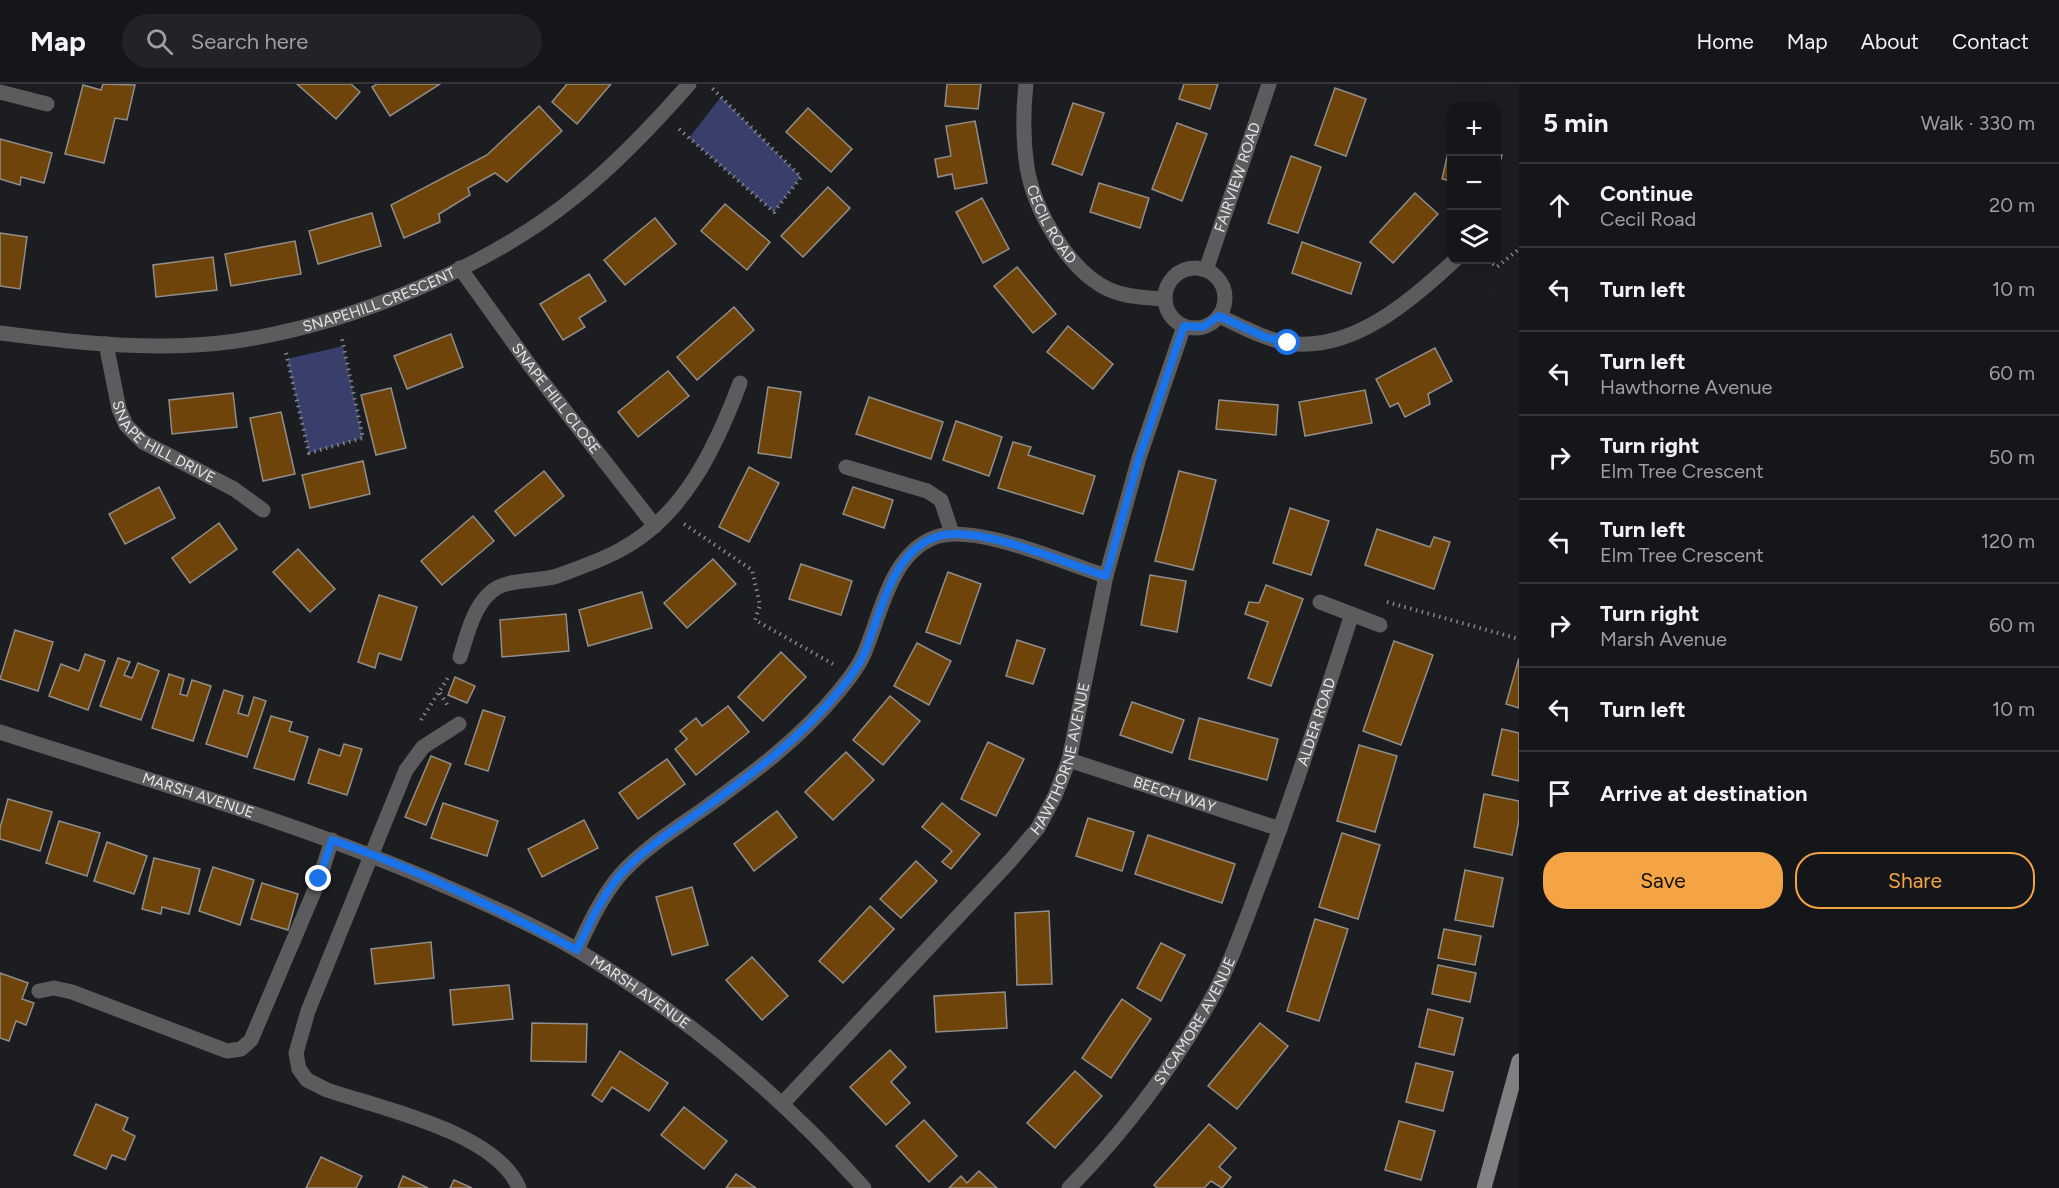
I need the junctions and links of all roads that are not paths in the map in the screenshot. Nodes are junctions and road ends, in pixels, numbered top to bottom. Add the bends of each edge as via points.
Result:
1 (689, 84) edge
2 (1026, 84) edge
3 (1269, 84) edge
4 (0, 92) edge
5 (47, 104) dead end
6 (1450, 264) edge
7 (460, 268) junction
8 (1206, 270) junction
9 (1165, 299) junction
10 (1219, 316) junction
11 (1184, 326) junction
12 (0, 333) edge
13 (106, 344) junction
14 (740, 383) dead end
15 (846, 467) dead end
16 (263, 510) dead end
17 (655, 526) junction
18 (952, 533) junction
19 (1106, 576) junction
20 (1320, 602) dead end
21 (1352, 614) junction
22 (1380, 625) road end
23 (460, 657) road end
24 (459, 724) dead end
25 (0, 732) edge
26 (1069, 760) junction
27 (1280, 829) junction
28 (332, 840) junction
29 (370, 853) junction
30 (577, 950) junction
31 (39, 991) dead end
32 (1519, 1061) edge
33 (782, 1104) junction
34 (519, 1188) edge
35 (864, 1188) edge
36 (1069, 1188) edge
37 (1485, 1188) edge

1 - 7 street, SNAPEHILL CRESCENT via 610,167 574,198 518,236
2 - 9 street, CECIL ROAD via 1023,113 1027,168 1044,216 1065,251 1090,278 1110,290
3 - 8 street, FAIRVIEW ROAD
4 - 5 street
6 - 10 street via 1406,302 1376,321 1312,344 1265,337
7 - 13 street, SNAPEHILL CRESCENT via 388,300 281,332 234,341
7 - 17 street, SNAPE HILL CLOSE via 531,367
8 - 9 street via 1178,273 1166,289
8 - 10 street via 1224,290
9 - 11 street via 1170,315
10 - 11 street via 1203,327
11 - 19 street, HAWTHORNE AVENUE via 1139,458
12 - 13 street, SNAPEHILL CRESCENT
13 - 16 street, SNAPE HILL DRIVE via 126,425 143,442 234,489
14 - 17 street via 702,467 682,497
15 - 18 street via 927,491 940,500
17 - 23 street via 622,550 589,565 551,578 492,590 480,604
18 - 19 street via 978,535
18 - 30 street via 933,538 914,551 897,571 864,655 817,718 774,759 645,851 600,902
19 - 26 street, HAWTHORNE AVENUE
20 - 21 street
21 - 22 street
21 - 27 street, ALDER ROAD
24 - 29 street via 423,747 406,770
25 - 28 street, MARSH AVENUE
26 - 27 street, BEECH WAY
26 - 33 street, HAWTHORNE AVENUE via 1038,828
27 - 36 street, SYCAMORE AVENUE via 1210,1001 1135,1115
28 - 29 street, MARSH AVENUE
28 - 31 street via 251,1040 241,1048 227,1051 72,992 54,988
29 - 30 street, MARSH AVENUE
29 - 34 street via 308,1011 296,1053 299,1069 307,1080 327,1090 462,1135 493,1155
30 - 33 street, MARSH AVENUE via 705,1040
32 - 37 main road
33 - 35 street, MARSH AVENUE

